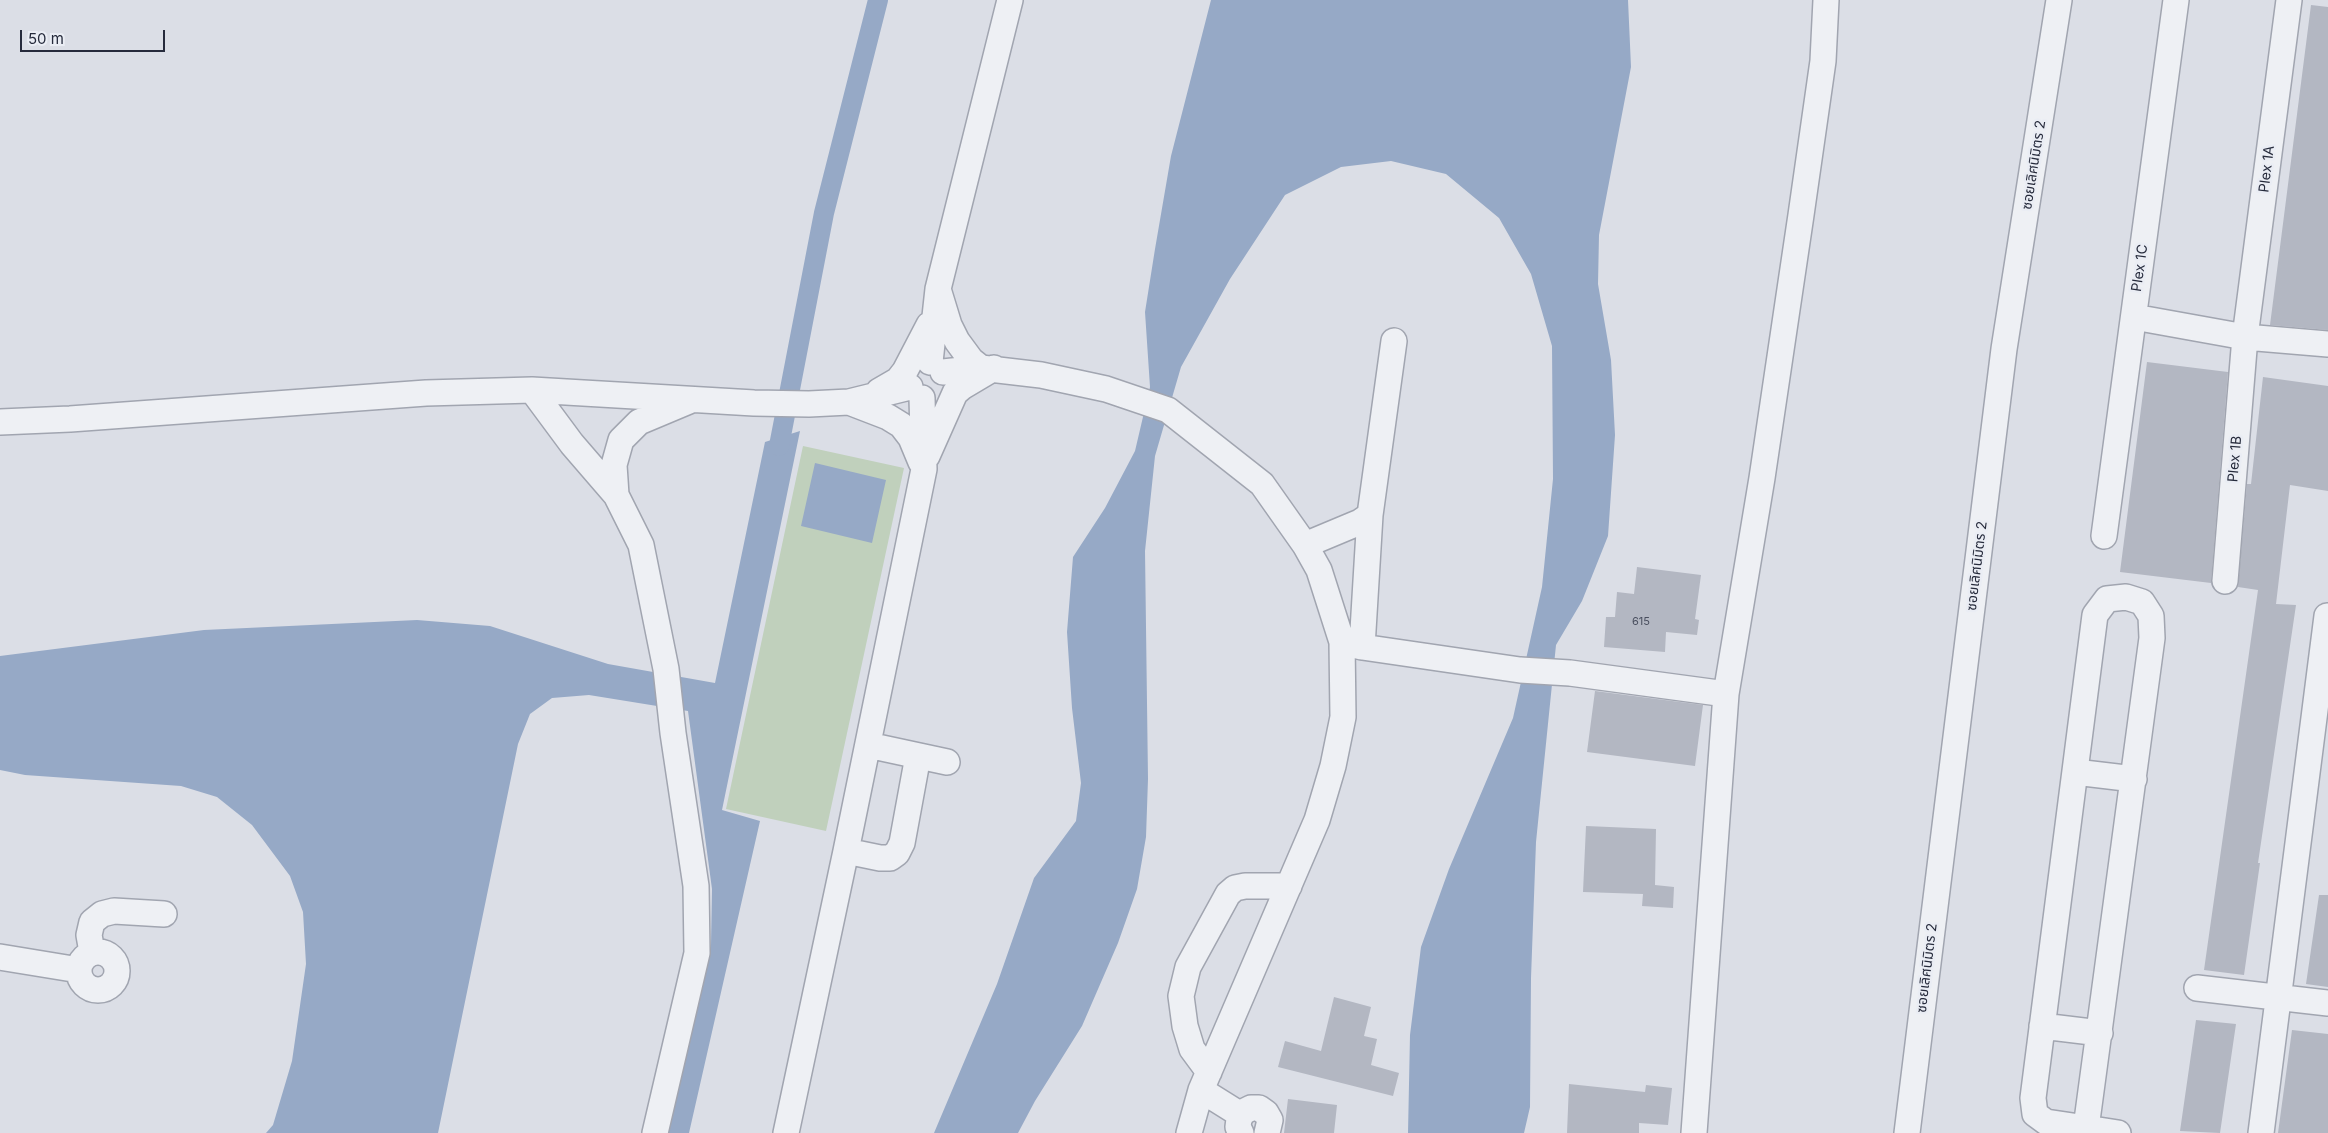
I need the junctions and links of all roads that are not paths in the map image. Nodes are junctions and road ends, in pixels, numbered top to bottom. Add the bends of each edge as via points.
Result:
1 (1010, 0) edge
2 (1826, 0) edge
3 (2059, 0) edge
4 (2176, 0) edge
5 (2289, 0) edge
6 (938, 289) junction
7 (936, 313) junction
8 (2134, 317) junction
9 (2245, 337) junction
10 (1394, 341) dead end
11 (2328, 344) edge
12 (936, 367) junction
13 (988, 368) junction
14 (532, 390) junction
15 (916, 392) junction
16 (694, 399) junction
17 (855, 400) junction
18 (0, 422) edge
19 (924, 466) junction
20 (616, 495) junction
21 (1370, 515) junction
22 (2104, 536) dead end
23 (1305, 545) junction
24 (2224, 581) dead end
25 (2327, 616) edge
26 (1352, 644) junction
27 (1726, 694) junction
28 (2321, 726) edge
29 (868, 745) junction
30 (918, 756) junction
31 (947, 762) dead end
32 (2075, 772) junction
33 (2134, 779) junction
34 (846, 851) junction
35 (1289, 886) junction
36 (164, 914) dead end
37 (0, 957) edge
38 (2197, 988) dead end
39 (2279, 998) junction
40 (2328, 1004) edge
41 (2042, 1026) junction
42 (2100, 1033) junction
43 (1205, 1081) junction
44 (1241, 1124) edge
45 (2086, 1128) junction
46 (655, 1133) edge
47 (786, 1133) edge
48 (1189, 1133) edge
49 (1267, 1133) edge
50 (1694, 1133) edge
51 (1907, 1133) edge
52 (2118, 1133) edge
53 (2261, 1133) edge

1 - 6 street
2 - 27 street via 1823,60 1801,214
3 - 51 street, ซอยเลิศนิมิตร 2 via 2004,349
4 - 8 street, Plex 1C
5 - 9 street, Plex 1A
6 - 7 street
6 - 13 street via 957,341 971,360
7 - 12 street
7 - 17 street via 898,380
8 - 9 street
8 - 22 street, Plex 1C
9 - 11 street
9 - 24 street, Plex 1B
10 - 21 street
12 - 13 street
12 - 15 street via 945,380 944,388 932,398
13 - 19 street via 955,393
13 - 23 street via 1106,389 1158,405 1262,484
14 - 16 street
14 - 18 street via 426,393
14 - 20 street
15 - 17 street
15 - 19 street
16 - 17 street via 809,404
16 - 20 street via 639,422 622,440 614,465
17 - 19 street via 900,425 911,438
19 - 29 street
20 - 46 street via 641,545 666,669 696,886 697,954
21 - 23 street
21 - 26 street
23 - 26 street via 1320,570
25 - 28 street
26 - 27 street via 1520,670 1570,673
26 - 35 street via 1343,717 1334,756 1317,820
27 - 50 street
28 - 39 street
29 - 30 street
29 - 34 street
30 - 31 street
30 - 34 street via 902,843 897,853 890,858 880,858
32 - 33 street
32 - 33 street via 2095,615 2107,599 2126,596 2142,602 2151,616 2152,638
32 - 41 street
33 - 42 street
34 - 47 street
35 - 43 street
35 - 43 street via 1235,888 1228,894 1188,967 1181,996 1184,1026
36 - 37 street via 114,911 102,914 92,922 85,961
38 - 39 street
39 - 40 street
39 - 53 street
41 - 42 street
41 - 45 street via 2033,1098 2035,1114 2046,1122
42 - 45 street
43 - 44 street
43 - 48 street
44 - 49 street via 1251,1108 1259,1108 1270,1120
45 - 52 street

